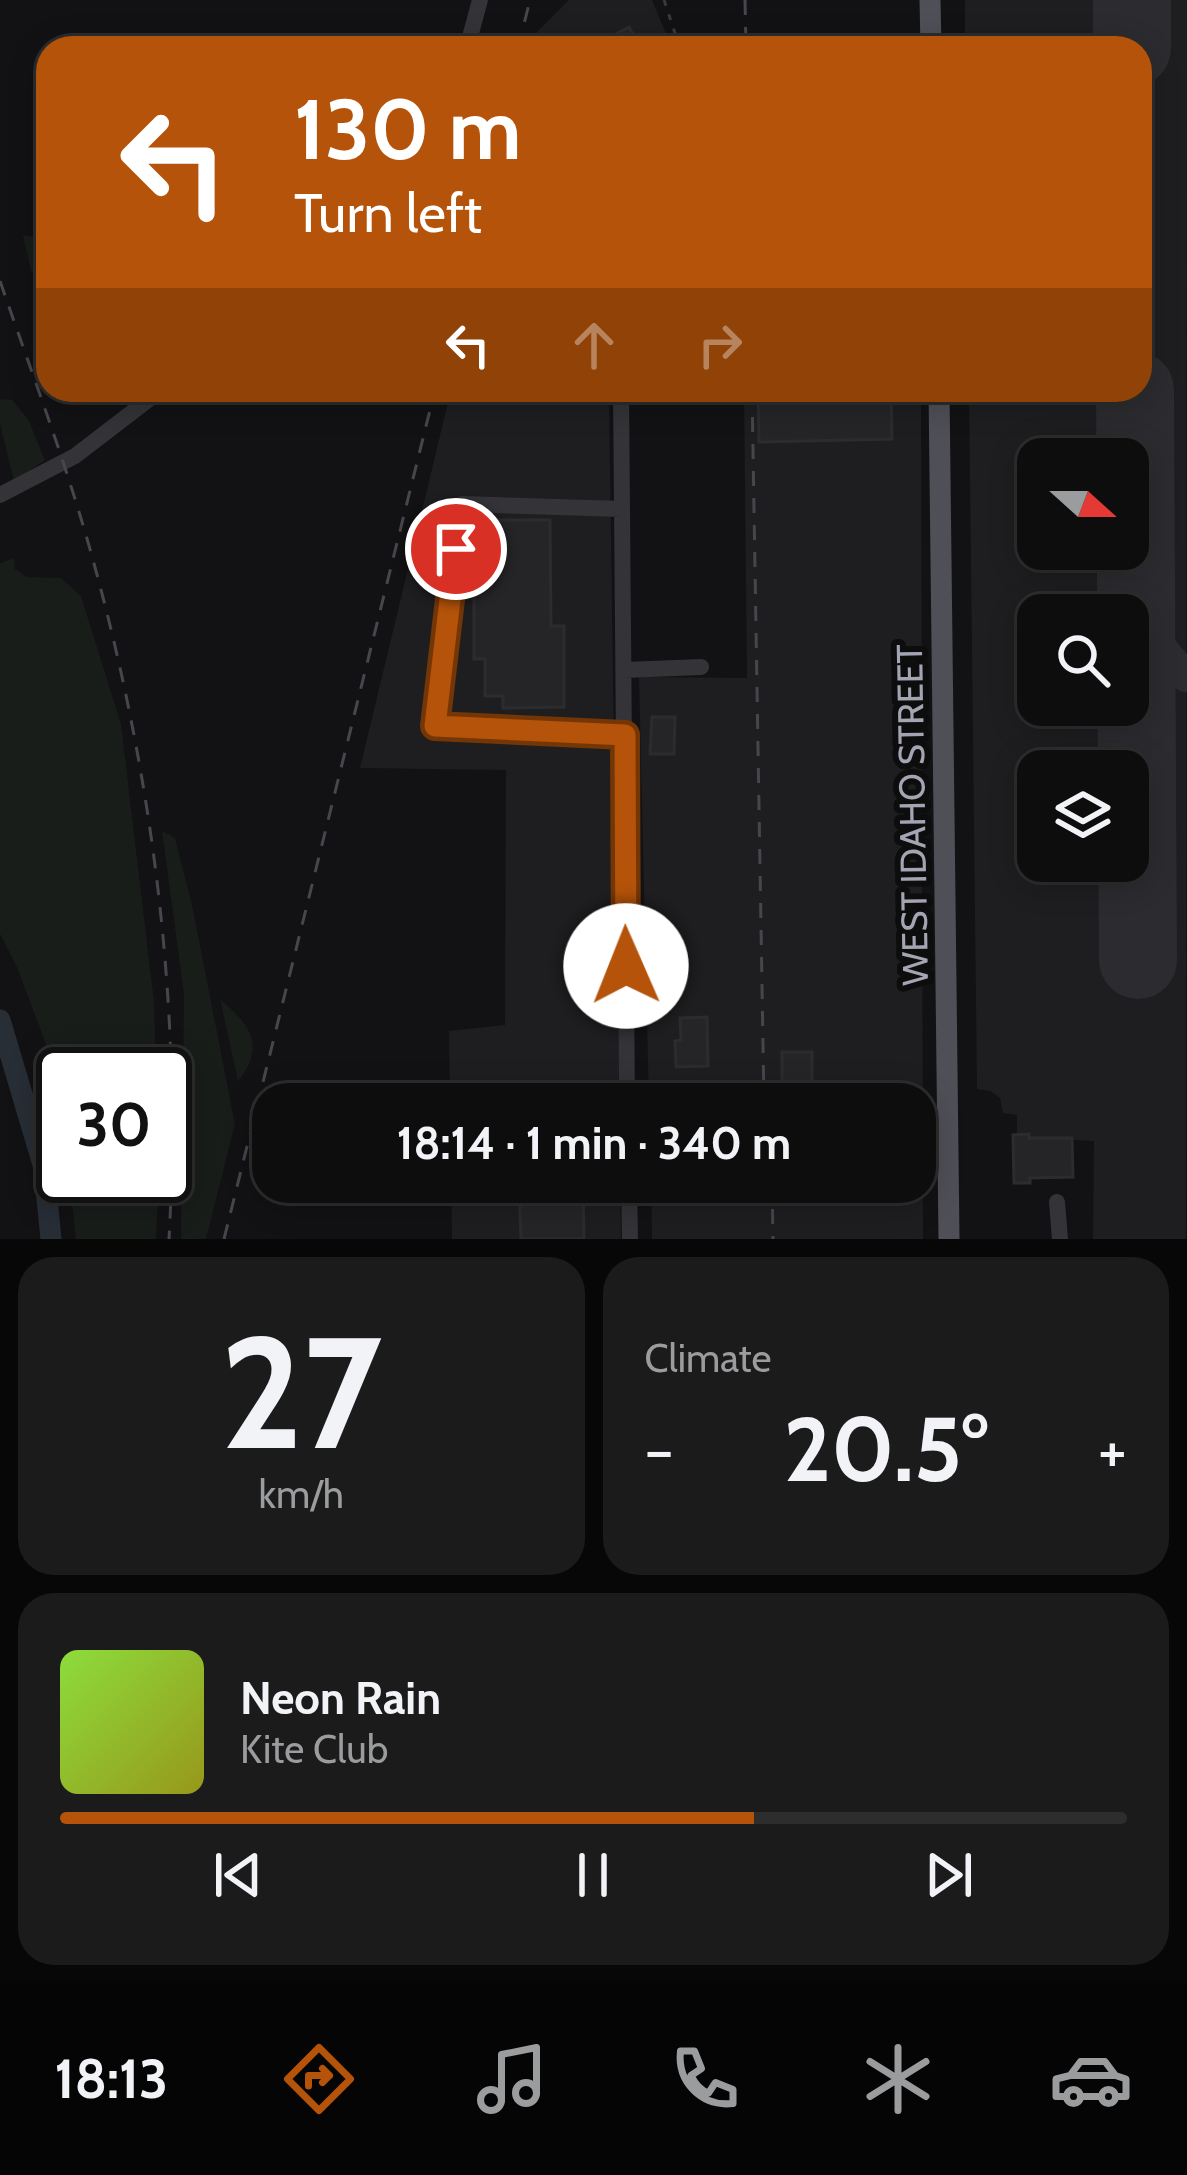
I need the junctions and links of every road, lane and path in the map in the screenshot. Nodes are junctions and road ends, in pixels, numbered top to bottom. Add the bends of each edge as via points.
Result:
1 (480, 0) edge
2 (664, 0) edge
3 (930, 0) edge
4 (470, 36) edge
5 (676, 36) edge
6 (931, 36) edge
7 (145, 402) edge
8 (621, 402) edge
9 (939, 402) edge
10 (0, 495) edge
11 (622, 509) junction
12 (701, 667) dead end
13 (625, 670) junction
14 (625, 735) junction
15 (627, 1083) edge
16 (1057, 1202) dead end
17 (629, 1203) edge
18 (630, 1239) edge
19 (949, 1239) edge
20 (1060, 1239) edge

1 - 4 street
2 - 5 path
3 - 6 main road
7 - 10 street via 75,456
8 - 11 street
9 - 19 main road, WEST IDAHO STREET
11 - 13 street
11 - 14 street via 462,504 435,726
12 - 13 street
13 - 14 street
14 - 15 street
16 - 20 street
17 - 18 street

